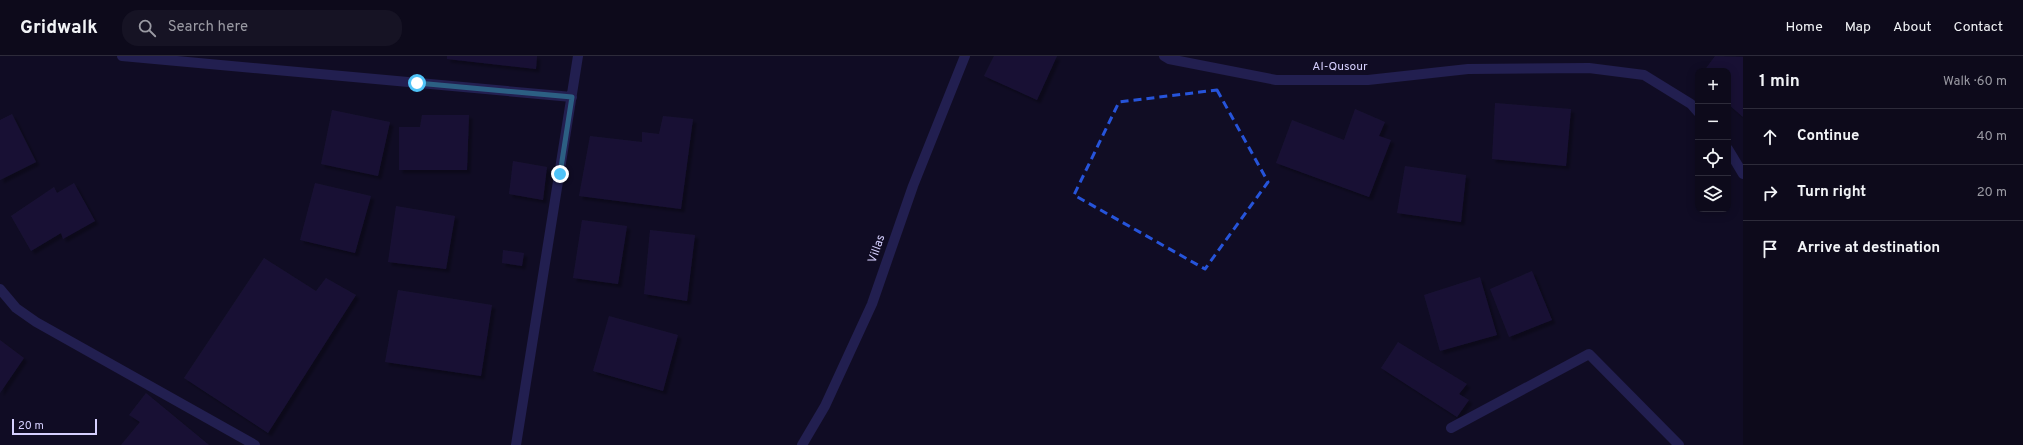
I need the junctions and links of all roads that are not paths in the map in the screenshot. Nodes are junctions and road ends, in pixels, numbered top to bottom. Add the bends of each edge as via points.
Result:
1 (122, 56) edge
2 (578, 56) edge
3 (965, 56) edge
4 (1164, 56) edge
5 (572, 97) junction
6 (1695, 109) edge
7 (1731, 154) edge
8 (1743, 174) edge
9 (0, 289) edge
10 (1451, 428) dead end
11 (255, 445) edge
12 (516, 445) edge
13 (802, 445) edge
14 (1679, 445) edge

1 - 5 street
2 - 5 street
3 - 13 street, Villas via 913,186 872,304 825,406
4 - 6 street, Al-Qusour via 1276,80 1368,80 1468,69 1589,68 1644,75
5 - 12 street
7 - 8 street
9 - 11 street via 16,308 36,322
10 - 14 street via 1589,354

